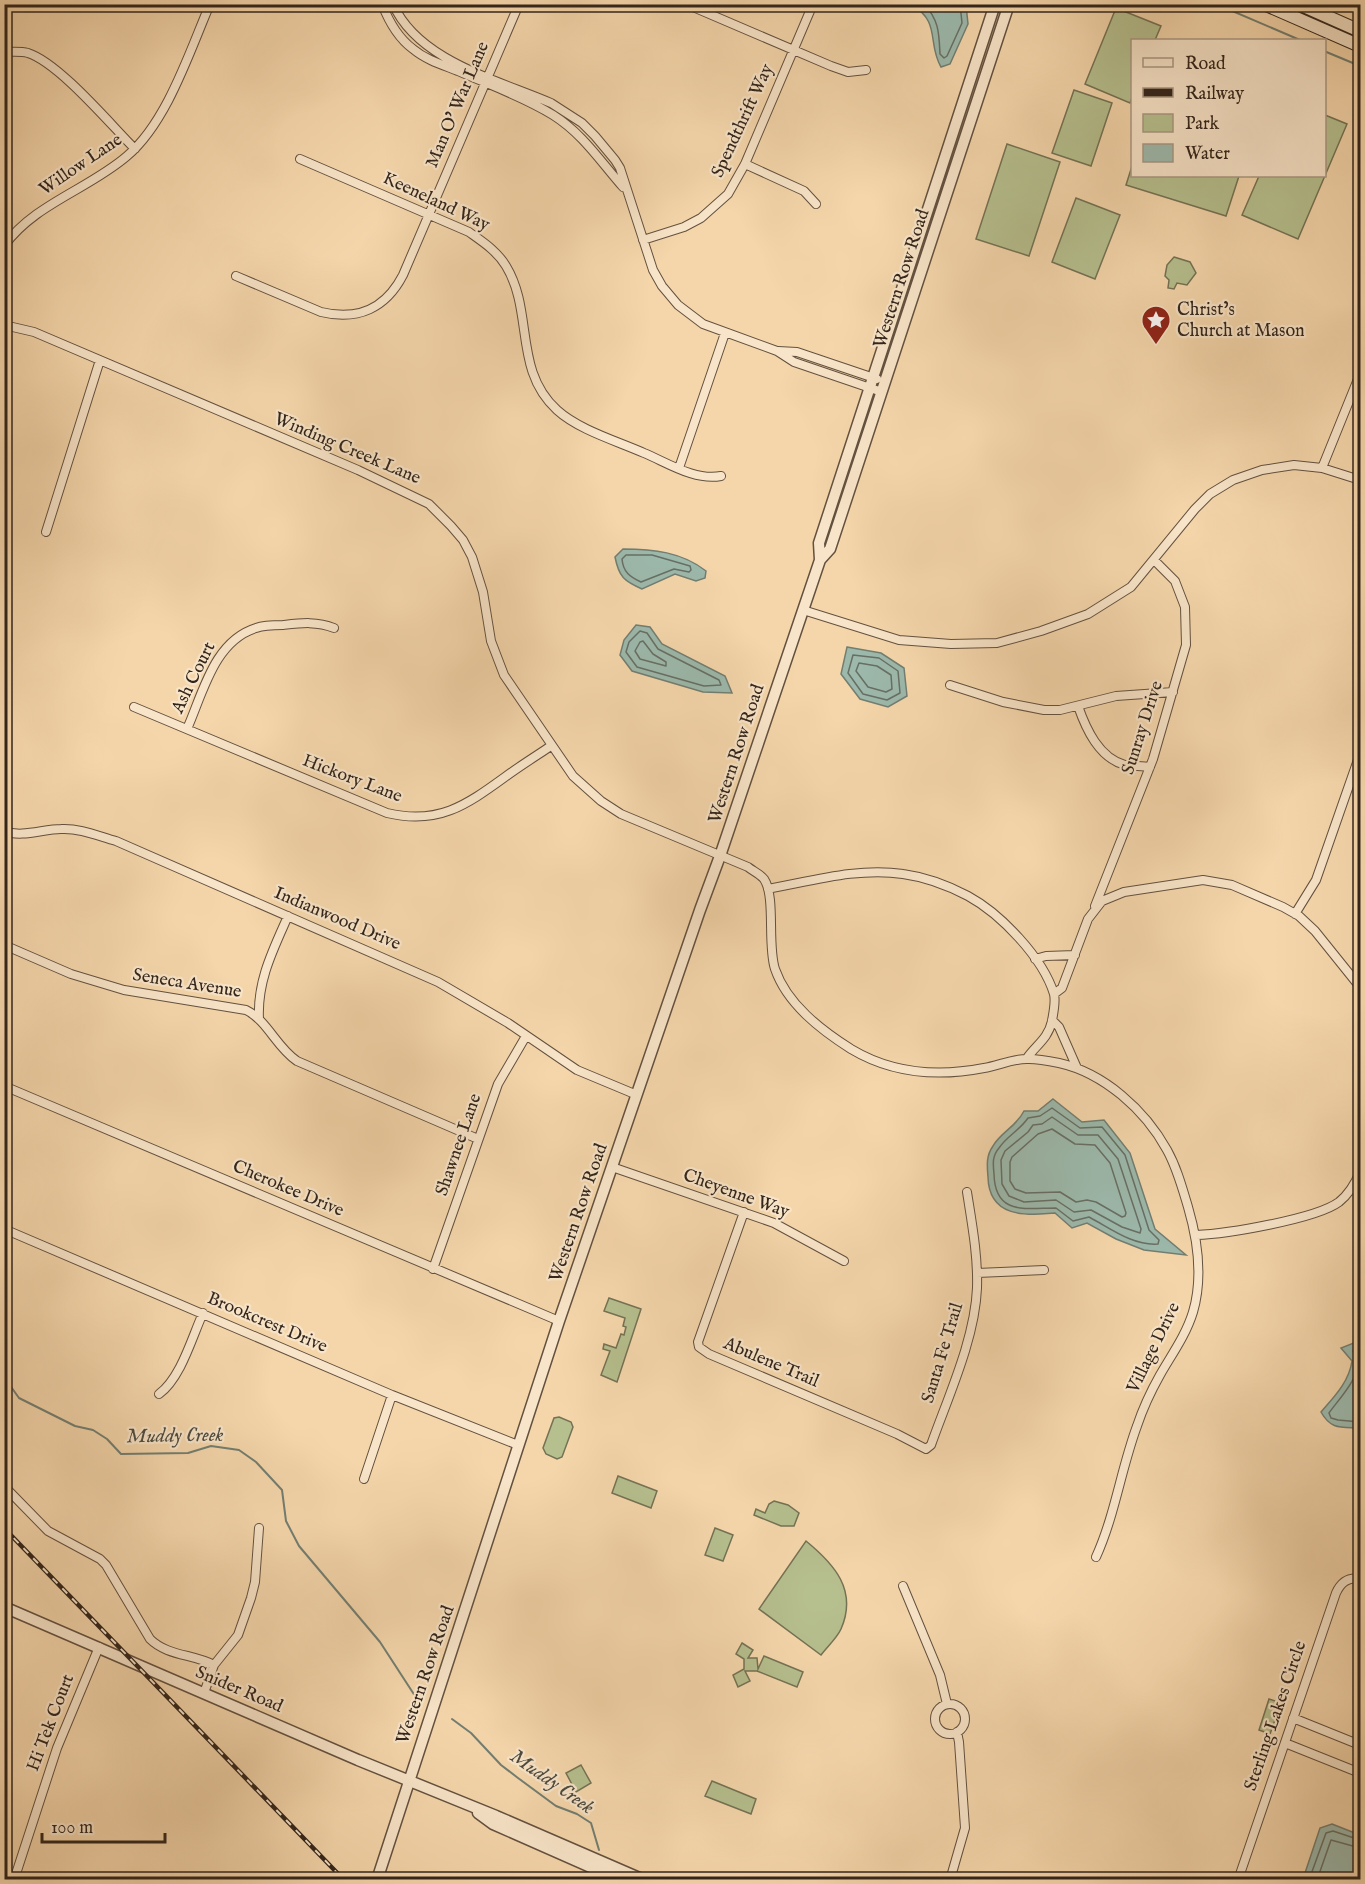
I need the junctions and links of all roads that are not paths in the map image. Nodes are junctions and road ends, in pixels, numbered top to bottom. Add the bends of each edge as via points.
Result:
1 (210, 4) edge
2 (382, 4) edge
3 (393, 4) edge
4 (519, 4) edge
5 (686, 4) edge
6 (813, 4) edge
7 (995, 4) edge
8 (1009, 4) edge
9 (1264, 4) edge
10 (1299, 4) edge
11 (1360, 31) edge
12 (1360, 46) edge
13 (794, 51) junction
14 (4, 52) edge
15 (866, 70) dead end
16 (487, 80) junction
17 (135, 149) junction
18 (300, 159) dead end
19 (745, 164) junction
20 (816, 204) dead end
21 (429, 215) junction
22 (643, 240) junction
23 (4, 246) edge
24 (236, 276) dead end
25 (4, 324) edge
26 (725, 333) junction
27 (100, 360) junction
28 (1360, 374) edge
29 (871, 383) junction
30 (884, 387) junction
31 (680, 468) junction
32 (1322, 468) junction
33 (721, 476) dead end
34 (1360, 480) edge
35 (46, 532) dead end
36 (820, 560) junction
37 (1154, 560) junction
38 (803, 610) junction
39 (334, 628) dead end
40 (950, 685) dead end
41 (1173, 692) junction
42 (1078, 706) junction
43 (134, 707) dead end
44 (188, 729) junction
45 (551, 746) junction
46 (1360, 754) edge
47 (1150, 767) junction
48 (5, 831) edge
49 (720, 856) junction
50 (768, 889) junction
51 (1094, 909) junction
52 (1295, 914) junction
53 (288, 916) junction
54 (4, 945) edge
55 (1075, 955) junction
56 (1035, 959) junction
57 (1360, 987) edge
58 (1054, 994) junction
59 (259, 1019) junction
60 (1052, 1020) junction
61 (526, 1036) junction
62 (1027, 1058) junction
63 (1077, 1068) junction
64 (4, 1086) edge
65 (637, 1095) junction
66 (478, 1139) junction
67 (612, 1167) junction
68 (1360, 1172) edge
69 (968, 1192) dead end
70 (744, 1212) junction
71 (4, 1229) edge
72 (1196, 1235) junction
73 (844, 1261) dead end
74 (433, 1269) junction
75 (1044, 1270) dead end
76 (977, 1273) junction
77 (202, 1313) junction
78 (559, 1321) junction
79 (159, 1394) dead end
80 (392, 1395) junction
81 (518, 1445) junction
82 (929, 1449) joint
83 (364, 1479) dead end
84 (4, 1486) edge
85 (259, 1528) dead end
86 (1096, 1557) dead end
87 (1360, 1579) edge
88 (903, 1586) dead end
89 (4, 1607) edge
90 (99, 1647) junction
91 (214, 1665) junction
92 (204, 1693) junction
93 (947, 1704) junction
94 (1293, 1718) junction
95 (957, 1732) junction
96 (1285, 1743) junction
97 (1360, 1745) edge
98 (1360, 1773) edge
99 (408, 1780) junction
100 (461, 1802) junction
101 (14, 1880) edge
102 (376, 1880) edge
103 (620, 1880) edge
104 (644, 1880) edge
105 (950, 1880) edge
106 (1238, 1880) edge

1 - 17 street, Willow Lane via 161,114
2 - 16 street via 396,32 413,50
3 - 16 street via 405,26 423,44
4 - 16 street, Man O’ War Lane
5 - 13 street
6 - 13 street, Spendthrift Way
7 - 29 street, Western Row Road
8 - 30 street, Western Row Road
9 - 12 main road
10 - 11 main road
13 - 15 street via 842,71
13 - 19 street, Spendthrift Way
14 - 17 street via 27,53 49,65
16 - 21 street, Man O’ War Lane
16 - 22 street via 567,124 590,145 626,189
17 - 23 street, Willow Lane via 24,224
18 - 21 street, Keeneland Way
19 - 20 street via 804,191
19 - 22 street, Spendthrift Way via 728,194 711,211 684,226
21 - 24 street, Man O’ War Lane via 397,286 380,304 358,314 321,312
21 - 31 street, Keeneland Way via 469,232 505,265 519,299 531,371 550,403 579,424
22 - 26 street via 653,270 670,296 692,317
25 - 27 street, Winding Creek Lane via 34,332
26 - 29 street via 777,351 797,352
26 - 31 street
27 - 35 street
27 - 45 street, Winding Creek Lane via 429,504 463,540 472,557 496,658 513,691
28 - 32 street
29 - 30 street
29 - 36 street, Western Row Road via 819,543
30 - 36 street, Western Row Road via 830,549
31 - 33 street, Keeneland Way via 703,478
32 - 34 street
32 - 37 street via 1278,466 1233,480 1195,509
36 - 38 street, Western Row Road
37 - 38 street via 1131,587 1088,614 997,643 898,640
37 - 41 street, Sunray Drive via 1175,581 1185,607 1186,645
38 - 49 street, Western Row Road
39 - 44 street, Ash Court via 310,623 261,627 234,639 218,658
40 - 42 street via 1026,708 1060,710
41 - 42 street via 1116,696
41 - 47 street, Sunray Drive
42 - 47 street via 1098,747 1124,764
43 - 44 street, Hickory Lane
44 - 45 street, Hickory Lane via 377,810 411,818 443,814 466,804
45 - 49 street, Winding Creek Lane via 573,776 601,801
46 - 52 street via 1316,880
47 - 51 street, Sunray Drive
48 - 53 street, Indianwood Drive via 19,834 62,828 81,830 116,841
49 - 50 street via 748,867
49 - 65 street, Western Row Road
50 - 56 street via 868,873 904,874 928,880 978,902 1011,930
50 - 62 street, Village Drive via 772,958 780,980 797,1005 844,1044 881,1064 923,1072 984,1068
51 - 52 street via 1107,898 1124,892 1203,880 1232,885
51 - 55 street, Sunray Drive
52 - 57 street via 1316,931
53 - 59 street via 263,978
53 - 61 street, Indianwood Drive via 438,982
54 - 59 street, Seneca Avenue via 94,982 154,997 246,1010
55 - 56 street
55 - 58 street, Sunray Drive via 1062,988
56 - 58 street
58 - 60 street
59 - 66 street, Seneca Avenue via 287,1055 297,1061
60 - 62 street via 1046,1037
60 - 63 street
61 - 65 street, Indianwood Drive via 577,1070
61 - 66 street, Shawnee Lane via 498,1084
62 - 63 street, Village Drive
63 - 72 street, Village Drive via 1123,1096 1160,1138 1174,1166
64 - 74 street, Cherokee Drive
65 - 67 street, Western Row Road
66 - 74 street, Shawnee Lane
67 - 70 street, Cheyenne Way
67 - 78 street, Western Row Road
68 - 72 street via 1339,1202 1318,1213
69 - 76 street, Santa Fe Trail
70 - 73 street, Cheyenne Way via 785,1228
70 - 82 street, Abulene Trail via 699,1347
71 - 77 street, Brookcrest Drive
72 - 86 street, Village Drive via 1198,1274 1193,1310 1182,1339 1140,1414 1107,1532
74 - 78 street, Cherokee Drive
75 - 76 street
76 - 82 street, Santa Fe Trail via 972,1324
77 - 79 street via 175,1376
77 - 80 street, Brookcrest Drive
78 - 81 street, Western Row Road
80 - 81 street, Brookcrest Drive
80 - 83 street
81 - 99 street, Western Row Road
84 - 91 street via 48,1531 106,1565 157,1646
85 - 91 street via 251,1598 237,1635
87 - 94 street, Sterling Lakes Circle via 1347,1580 1338,1588
88 - 93 street
89 - 90 street, Snider Road
90 - 92 street, Snider Road
90 - 101 street, Hi Tek Court via 57,1748
91 - 92 street
92 - 99 street, Snider Road
93 - 95 street via 958,1706 964,1714 965,1722
93 - 95 street via 937,1713 936,1723 944,1732
94 - 96 street, Sterling Lakes Circle
94 - 97 street
95 - 105 street via 964,1828
96 - 98 street
96 - 106 street, Sterling Lakes Circle
99 - 100 street, Snider Road
99 - 102 street, Western Row Road
100 - 103 street, Snider Road via 493,1824
100 - 104 street, Snider Road

